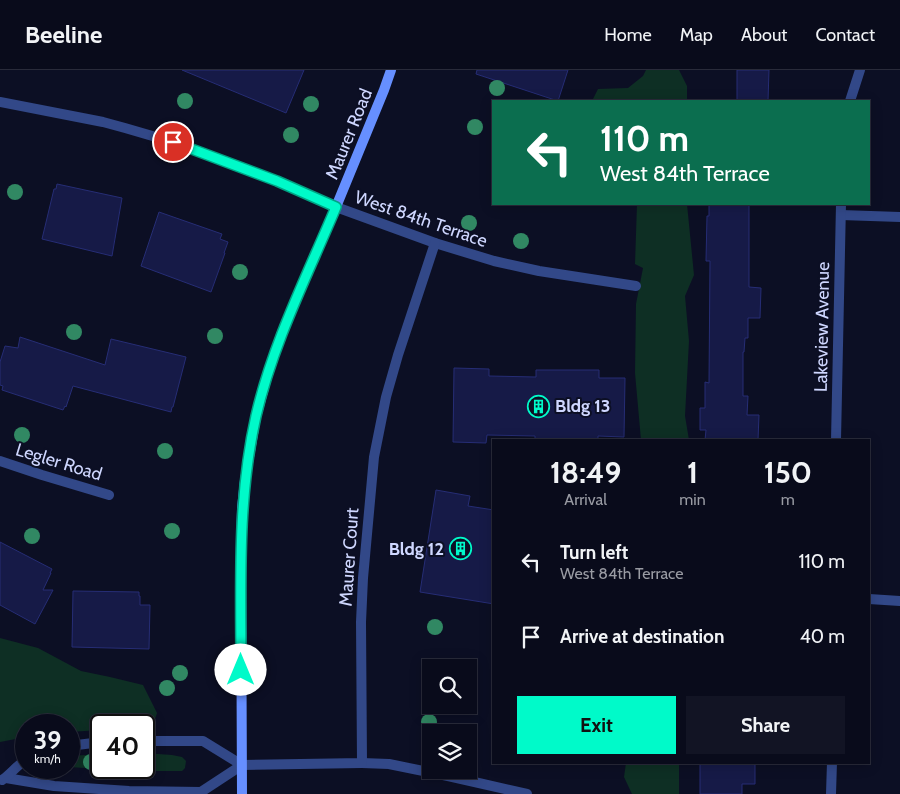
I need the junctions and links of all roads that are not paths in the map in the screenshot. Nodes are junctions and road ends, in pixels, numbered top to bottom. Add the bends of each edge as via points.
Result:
1 (391, 70) edge
2 (860, 70) edge
3 (850, 100) edge
4 (0, 102) edge
5 (841, 205) edge
6 (336, 207) junction
7 (841, 215) junction
8 (900, 217) edge
9 (435, 243) junction
10 (636, 286) dead end
11 (836, 439) edge
12 (0, 461) edge
13 (109, 495) dead end
14 (870, 599) edge
15 (900, 601) edge
16 (155, 741) edge
17 (362, 763) junction
18 (832, 764) edge
19 (242, 765) junction
20 (15, 768) edge
21 (3, 779) edge
22 (242, 794) edge
23 (527, 794) edge
24 (831, 794) edge

1 - 6 street, Maurer Road
2 - 3 street
4 - 6 street, West 84th Terrace via 103,122 164,140 277,181
5 - 7 street, Lakeview Avenue
6 - 9 street, West 84th Terrace
6 - 19 street, Maurer Road via 266,377 246,472 241,556
7 - 8 street
7 - 11 street, Lakeview Avenue
9 - 10 street, West 84th Terrace via 539,271
9 - 17 street, Maurer Court via 386,397 374,457 361,622
12 - 13 street, Legler Road
14 - 15 street
16 - 19 street via 203,741
17 - 19 street
17 - 23 street via 389,764
18 - 24 street
19 - 21 street via 201,792 130,791
19 - 22 street, Maurer Road
20 - 21 street

